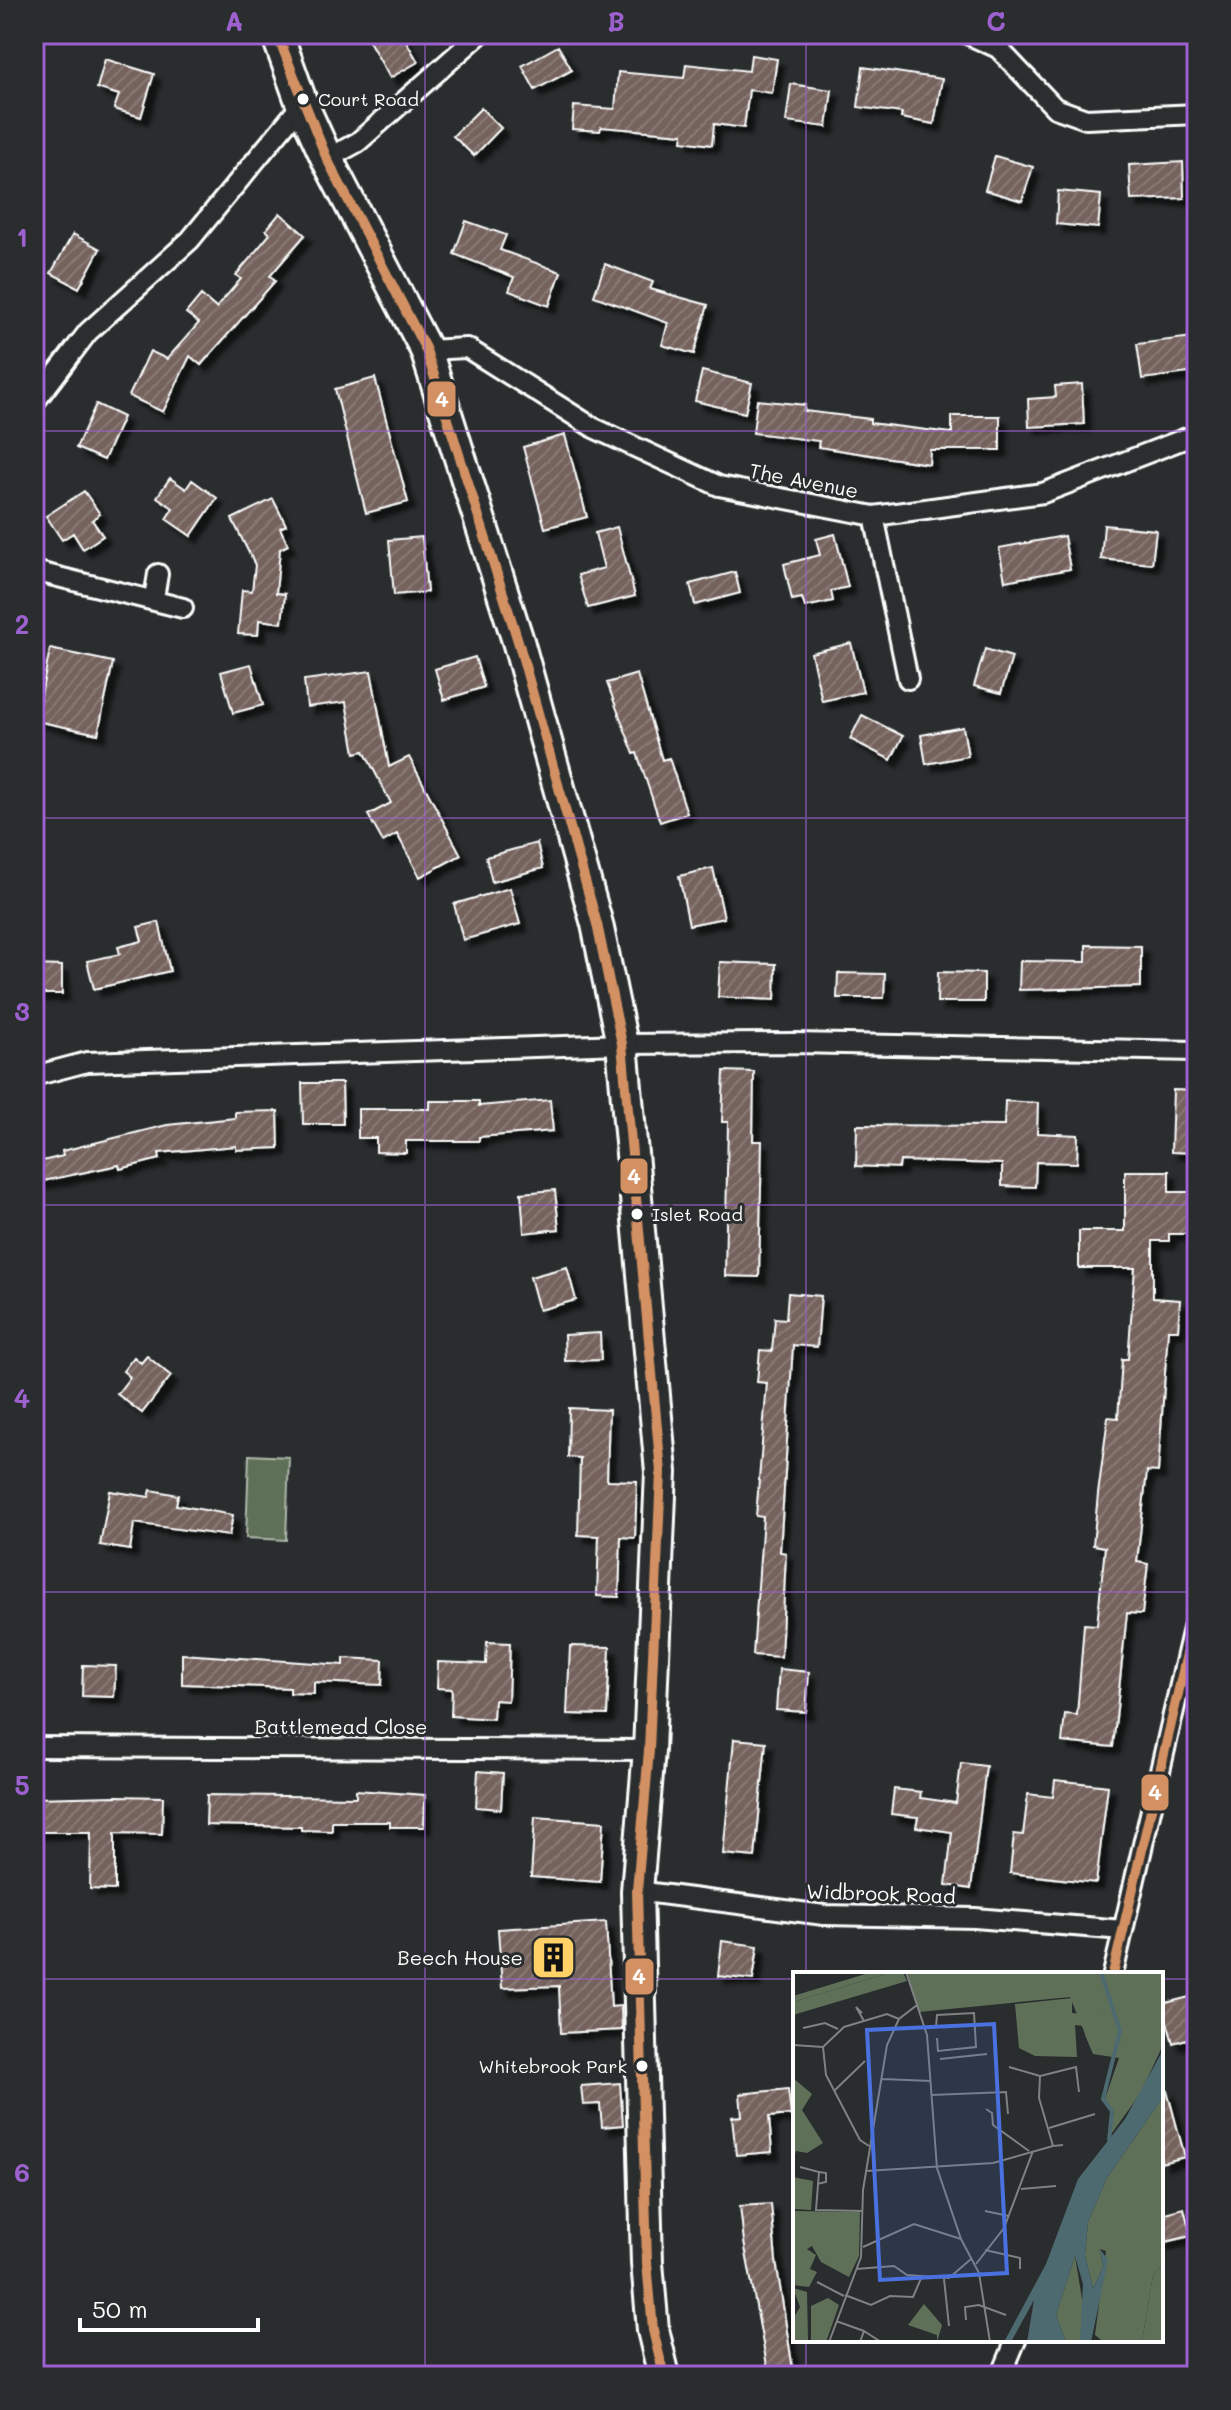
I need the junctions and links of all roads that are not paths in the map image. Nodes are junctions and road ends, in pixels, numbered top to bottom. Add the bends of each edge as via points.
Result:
1 (277, 34) edge
2 (480, 34) edge
3 (967, 34) edge
4 (302, 104) junction
5 (1197, 114) edge
6 (327, 159) junction
7 (426, 350) junction
8 (34, 403) edge
9 (1197, 434) edge
10 (874, 516) junction
11 (34, 571) edge
12 (158, 574) dead end
13 (154, 598) junction
14 (183, 608) dead end
15 (908, 679) dead end
16 (622, 1044) junction
17 (1197, 1051) edge
18 (34, 1076) edge
19 (1197, 1611) edge
20 (34, 1747) edge
21 (649, 1750) junction
22 (637, 1891) junction
23 (1123, 1930) junction
24 (1113, 1972) edge
25 (1015, 2342) edge
26 (664, 2376) edge
27 (1001, 2376) edge

1 - 4 main road
2 - 6 street via 358,142
3 - 5 street via 998,48 1055,108 1086,119
4 - 6 main road
4 - 8 street via 190,240 88,332
6 - 7 main road
7 - 10 street, The Avenue via 467,348 594,428 719,486
7 - 16 main road via 518,641 597,924
9 - 10 street, The Avenue via 1043,493
10 - 15 street
11 - 13 street
12 - 13 street
13 - 14 street
16 - 17 street
16 - 18 street via 87,1062
16 - 21 main road via 661,1472
19 - 23 street
20 - 21 street, Battlemead Close
21 - 22 main road
22 - 23 street, Widbrook Road via 824,1915 975,1918
22 - 26 main road via 647,2263 653,2330
23 - 24 street
25 - 27 street

